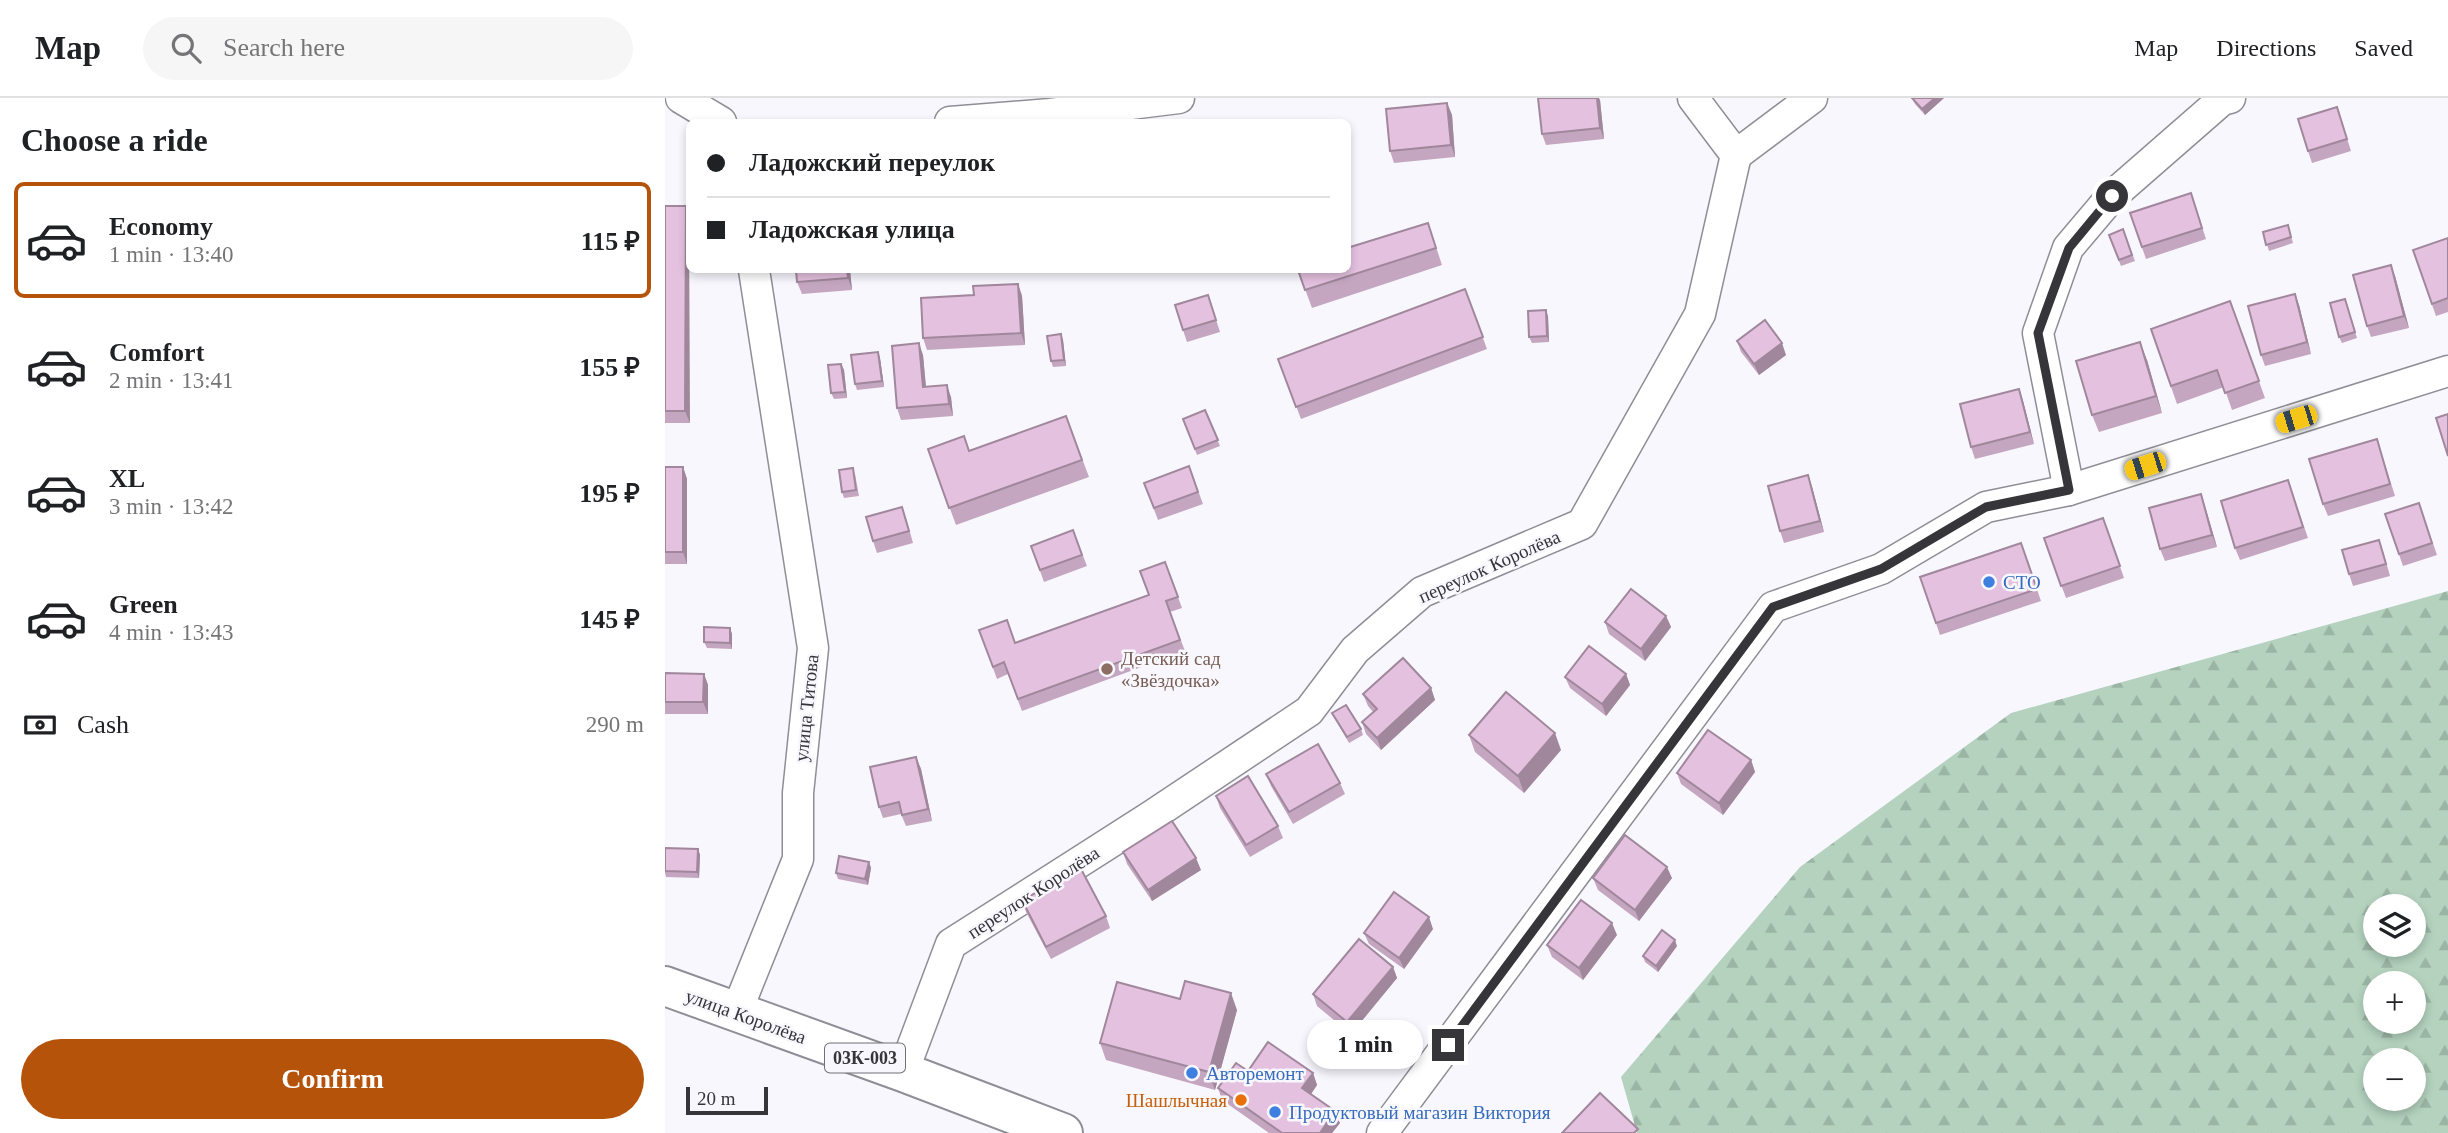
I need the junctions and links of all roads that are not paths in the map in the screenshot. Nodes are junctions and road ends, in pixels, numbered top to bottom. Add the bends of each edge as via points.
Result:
1 (681, 98) edge
2 (1179, 98) edge
3 (1693, 98) edge
4 (1812, 98) edge
5 (2230, 98) edge
6 (716, 119) edge
7 (988, 119) edge
8 (1736, 155) junction
9 (754, 273) edge
10 (2448, 371) edge
11 (2069, 490) junction
12 (665, 986) edge
13 (736, 1013) junction
14 (903, 1072) junction
15 (1063, 1133) edge
16 (1382, 1133) edge

1 - 6 street
2 - 7 street
3 - 8 street
4 - 8 street
5 - 11 street via 2222,100 2112,196 2069,248 2038,333
8 - 14 street, переулок Королёва via 1700,314 1582,524 1422,592 1355,650 1309,711 951,944
9 - 13 street, улица Титова via 813,648 798,793 798,859
10 - 11 street
11 - 16 street via 1986,507 1881,569 1773,607
12 - 13 main road, улица Королёва / 03К-003
13 - 14 main road, улица Королёва / 03К-003
14 - 15 main road, улица Королёва / 03К-003

